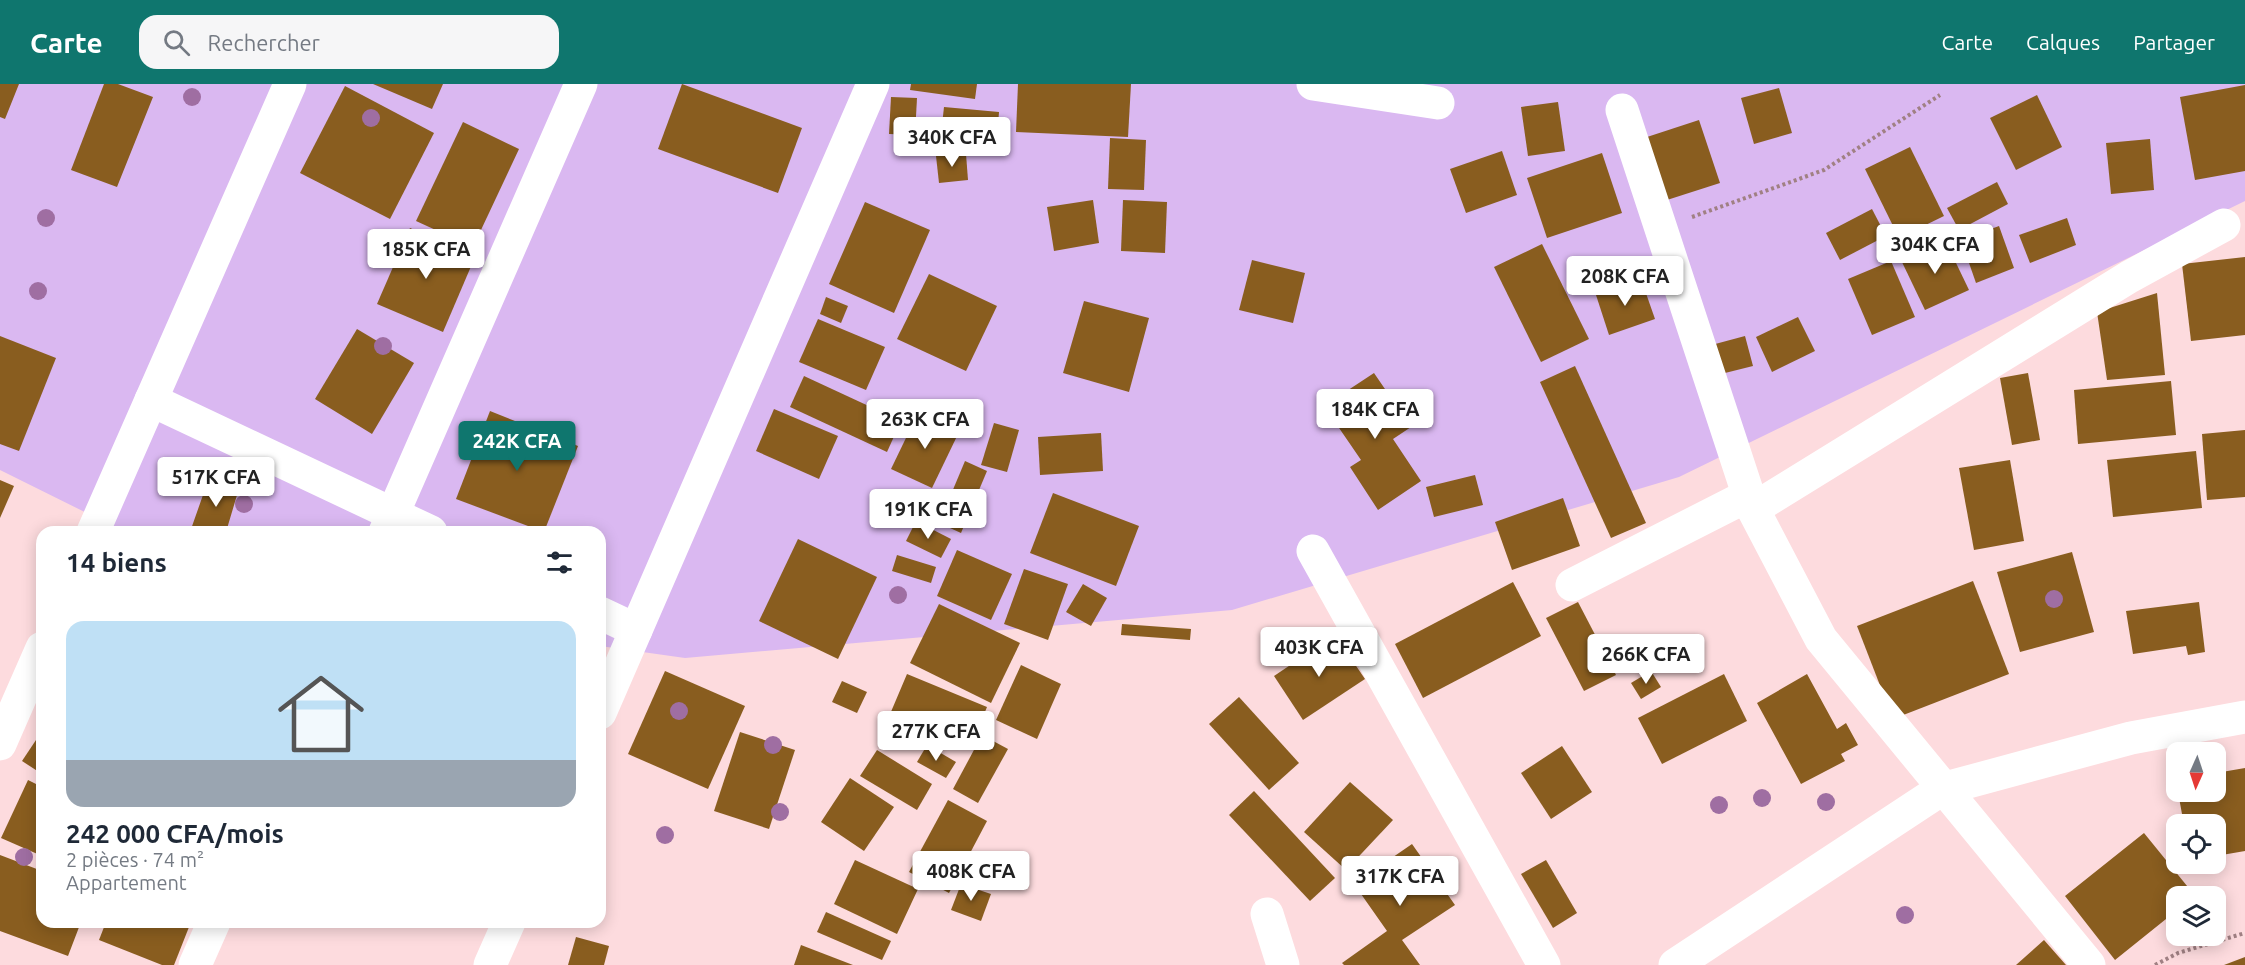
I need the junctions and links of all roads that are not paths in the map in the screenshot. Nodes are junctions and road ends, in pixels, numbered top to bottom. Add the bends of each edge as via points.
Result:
1 (290, 84) edge
2 (582, 84) edge
3 (873, 84) edge
4 (1313, 84) edge
5 (1438, 103) dead end
6 (1622, 110) dead end
7 (2224, 225) dead end
8 (151, 400) junction
9 (1751, 502) junction
10 (389, 523) edge
11 (96, 526) edge
12 (1313, 551) dead end
13 (1572, 585) dead end
14 (606, 616) edge
15 (636, 630) junction
16 (36, 662) edge
17 (606, 699) edge
18 (2245, 717) edge
19 (0, 744) edge
20 (1942, 789) junction
21 (1267, 914) dead end
22 (211, 928) edge
23 (506, 928) edge
24 (195, 965) edge
25 (490, 965) edge
26 (1283, 965) edge
27 (1544, 965) edge
28 (1675, 965) edge
29 (2089, 965) edge

1 - 8 street
2 - 10 street
3 - 15 street
4 - 5 street
6 - 9 street
7 - 9 street via 2129,277
8 - 10 street
8 - 11 street
9 - 13 street
9 - 20 street via 1821,639
12 - 27 street
14 - 15 street
15 - 17 street
16 - 19 street
18 - 20 street via 2131,738
20 - 28 street
20 - 29 street
21 - 26 street
22 - 24 street
23 - 25 street

